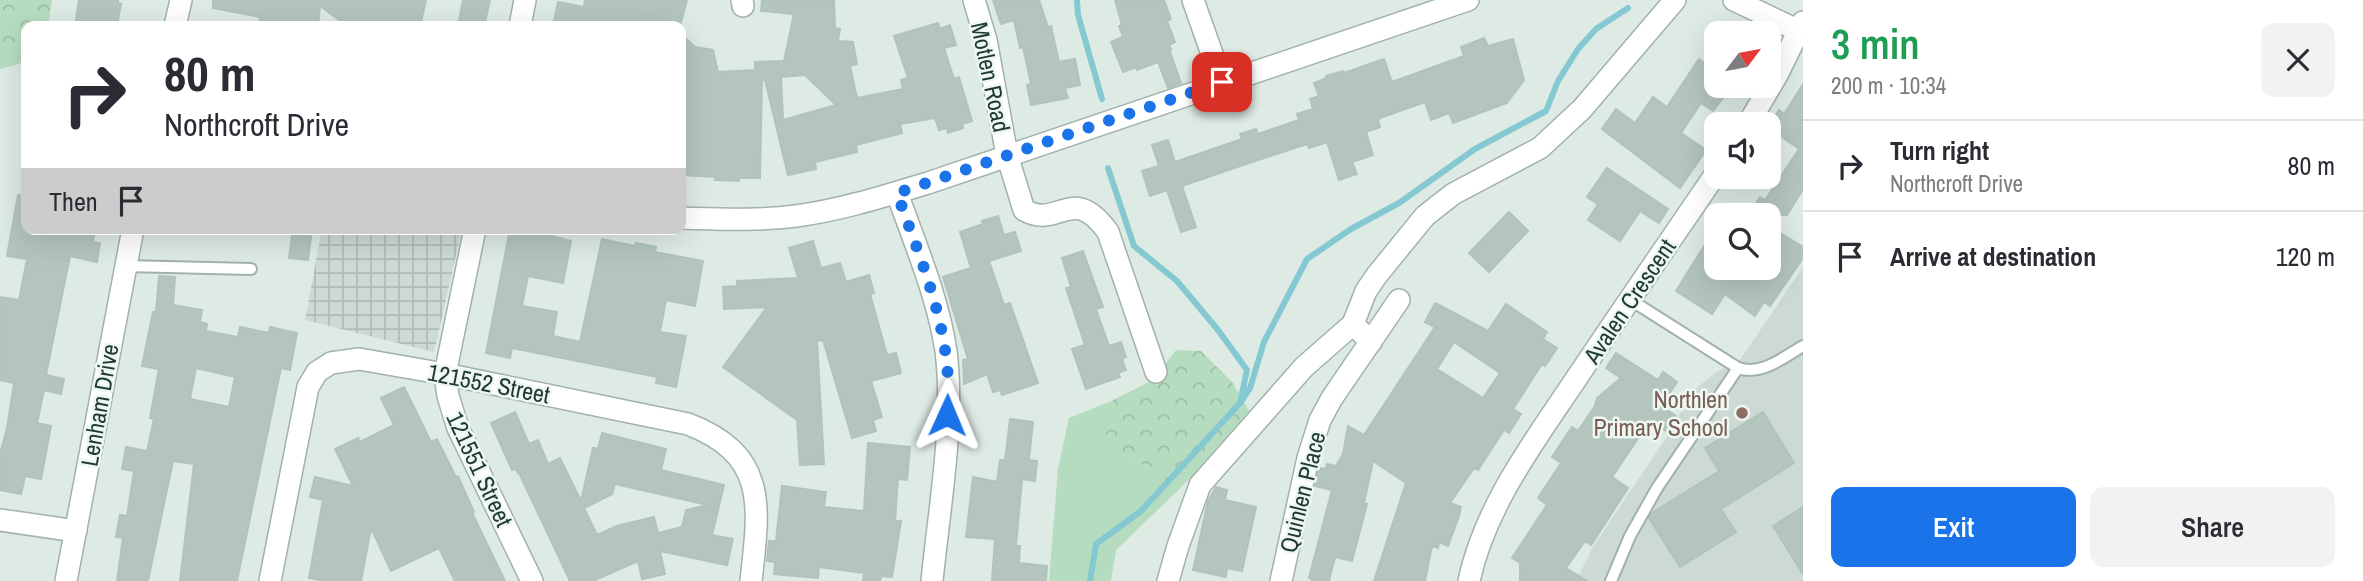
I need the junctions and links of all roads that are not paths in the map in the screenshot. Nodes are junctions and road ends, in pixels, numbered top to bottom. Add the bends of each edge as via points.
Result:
1 (181, 0) edge
2 (525, 0) edge
3 (974, 0) edge
4 (1193, 0) edge
5 (1468, 0) edge
6 (1675, 0) edge
7 (1734, 0) edge
8 (176, 21) edge
9 (521, 21) edge
10 (1801, 27) edge
11 (1222, 82) junction
12 (1755, 112) edge
13 (1007, 155) junction
14 (1705, 189) edge
15 (897, 193) junction
16 (686, 218) edge
17 (132, 235) edge
18 (474, 235) edge
19 (125, 266) junction
20 (251, 268) dead end
21 (1629, 299) junction
22 (1399, 300) dead end
23 (1353, 324) junction
24 (1371, 342) junction
25 (1803, 346) edge
26 (1738, 368) junction
27 (1156, 372) dead end
28 (445, 374) junction
29 (0, 520) edge
30 (76, 531) junction
31 (65, 581) edge
32 (270, 581) edge
33 (532, 581) edge
34 (751, 581) edge
35 (932, 581) edge
36 (1168, 581) edge
37 (1281, 581) edge
38 (1469, 581) edge
39 (1611, 581) edge

1 - 8 street
2 - 9 street
3 - 13 street, Motlen Road
4 - 11 street
5 - 11 street
6 - 23 street via 1595,94 1540,148 1453,194 1425,216 1377,275
7 - 10 street
10 - 12 street
11 - 13 street
13 - 15 street
13 - 27 street, Motlen Road via 1024,210 1042,215 1086,209 1108,232
14 - 21 street, Avalen Crescent
15 - 16 street via 796,216
15 - 35 street via 946,351 946,442
17 - 19 street, Lenham Drive
18 - 28 street, 121551 Street
19 - 20 lane
19 - 30 street, Lenham Drive
21 - 26 lane
21 - 38 street, Avalen Crescent via 1506,487
22 - 24 street, Quinlen Place
23 - 24 street
23 - 36 street via 1304,367 1200,485
24 - 37 street, Quinlen Place via 1320,420
25 - 26 lane via 1760,370
26 - 39 lane via 1657,488
28 - 32 street, 121552 Street via 359,359 331,363 317,372 308,387
28 - 33 street, 121551 Street via 458,428
28 - 34 street, 121552 Street via 710,432 747,468 756,495
29 - 30 street
30 - 31 street, Lenham Drive

